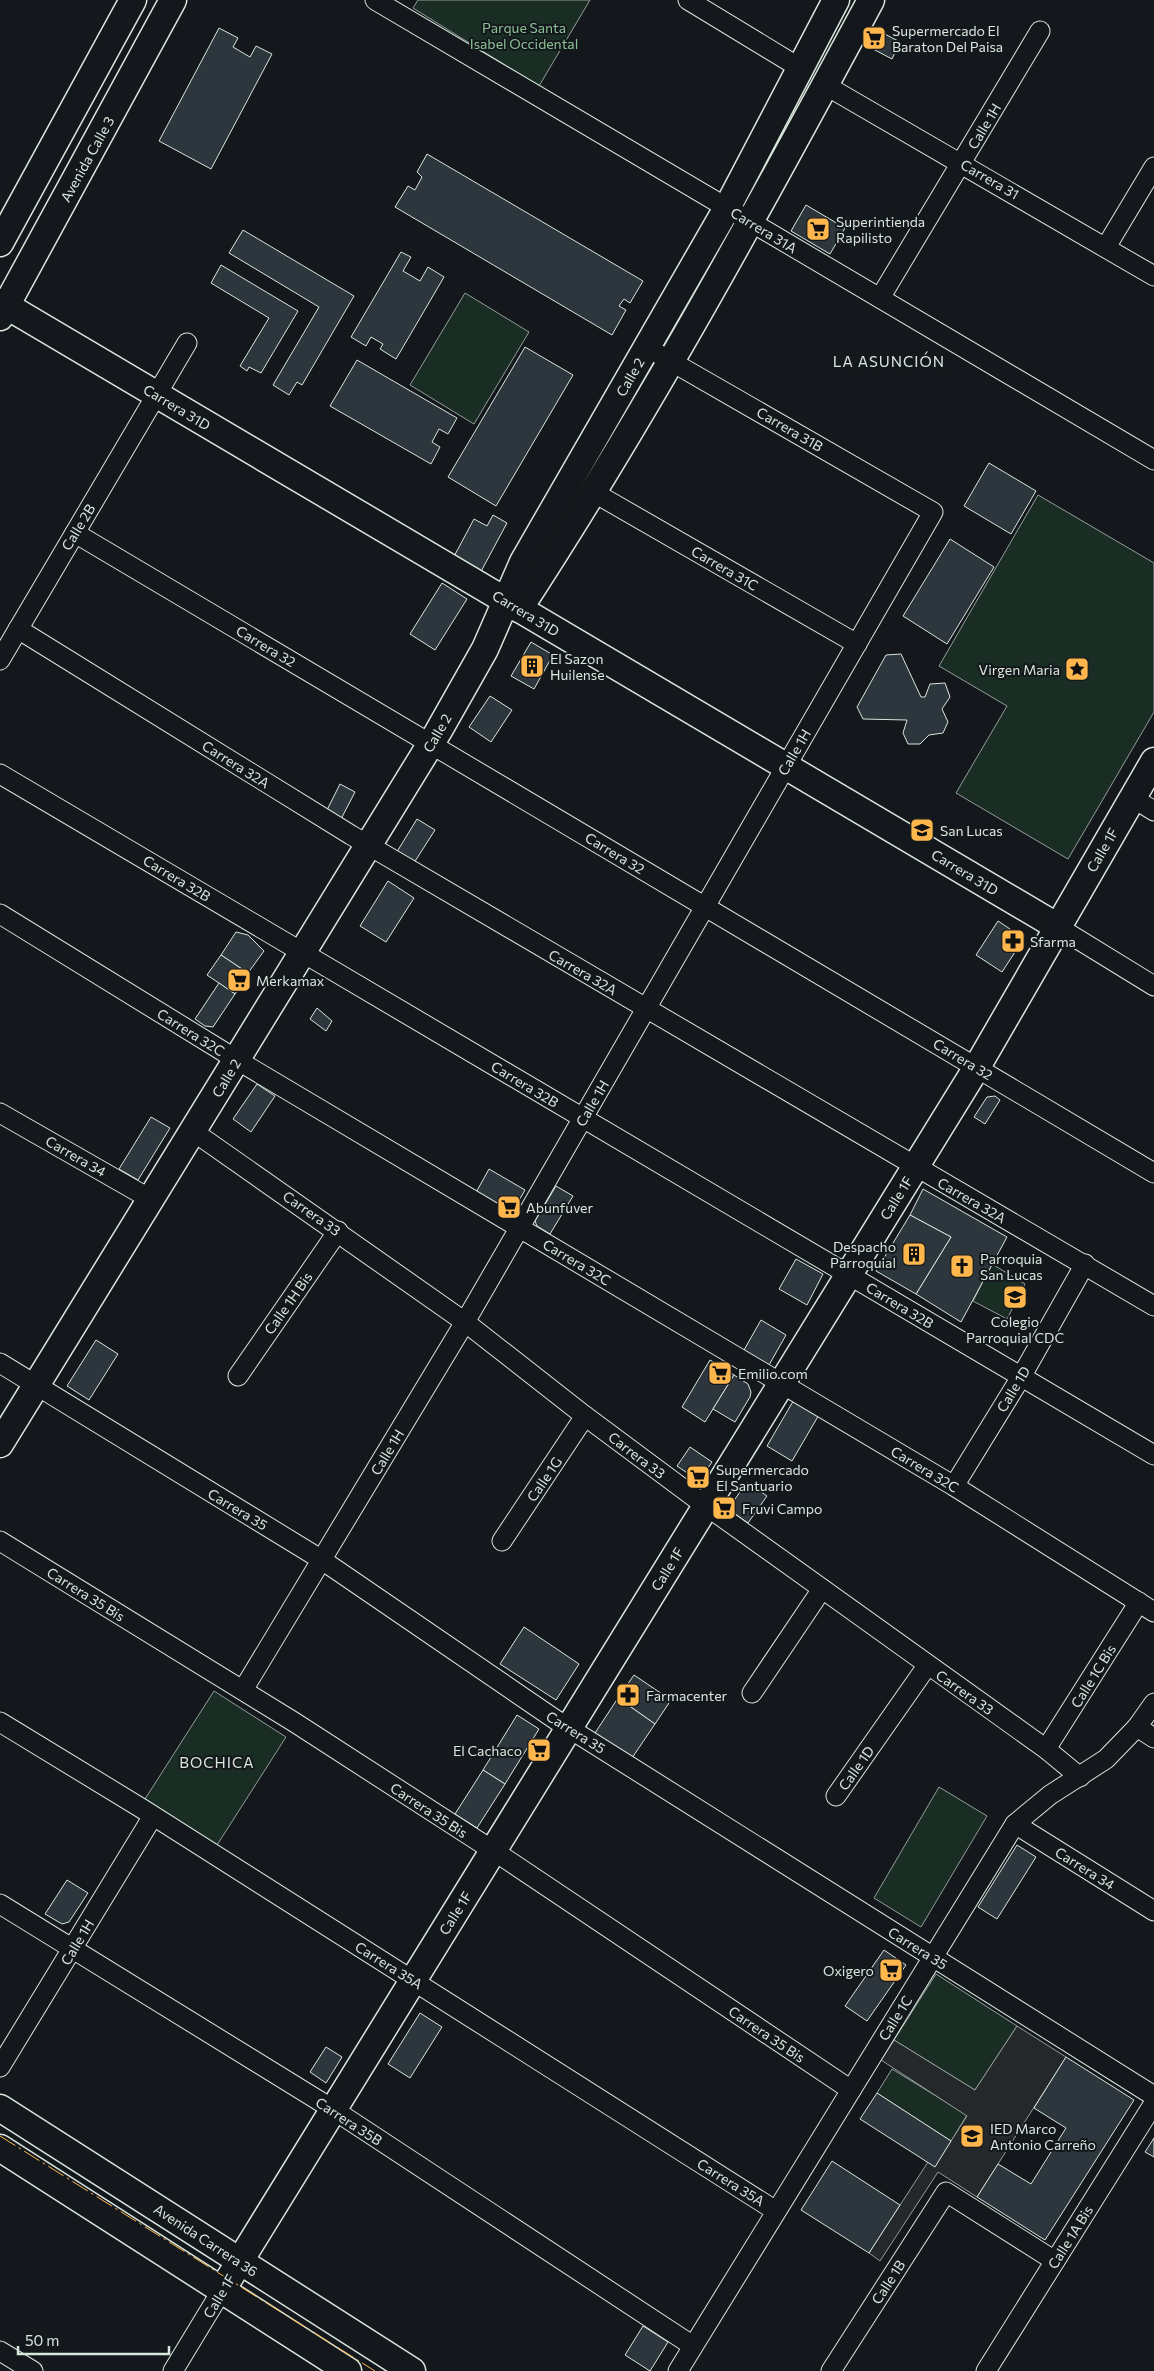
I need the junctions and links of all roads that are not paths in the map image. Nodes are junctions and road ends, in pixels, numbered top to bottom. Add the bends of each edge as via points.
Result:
1 (133, 0) edge
2 (173, 0) edge
3 (374, 0) edge
4 (688, 0) edge
5 (836, 0) edge
6 (871, 0) edge
7 (1040, 31) dead end
8 (800, 68) junction
9 (825, 85) junction
10 (962, 163) junction
11 (1154, 167) edge
12 (727, 208) junction
13 (752, 222) junction
14 (0, 243) edge
15 (1106, 247) junction
16 (1154, 276) edge
17 (880, 298) junction
18 (2, 309) edge
19 (187, 343) dead end
20 (646, 347) junction
21 (670, 361) junction
22 (156, 395) junction
23 (1154, 460) edge
24 (593, 492) junction
25 (933, 512) joint
26 (75, 533) junction
27 (512, 605) junction
28 (18, 629) junction
29 (857, 644) junction
30 (0, 660) edge
31 (431, 744) junction
32 (1154, 761) edge
33 (786, 766) junction
34 (0, 774) edge
35 (1143, 805) edge
36 (368, 846) junction
37 (705, 906) junction
38 (0, 914) edge
39 (1058, 927) junction
40 (303, 953) junction
41 (1154, 986) edge
42 (646, 1009) junction
43 (237, 1060) junction
44 (977, 1067) junction
45 (0, 1113) edge
46 (583, 1118) junction
47 (194, 1132) junction
48 (915, 1167) junction
49 (1154, 1173) edge
50 (152, 1200) junction
51 (520, 1228) junction
52 (338, 1231) junction
53 (1085, 1264) junction
54 (848, 1275) junction
55 (1154, 1306) edge
56 (466, 1322) junction
57 (0, 1363) edge
58 (238, 1376) dead end
59 (1021, 1377) junction
60 (782, 1383) junction
61 (37, 1386) junction
62 (585, 1416) junction
63 (0, 1444) edge
64 (1154, 1455) edge
65 (954, 1486) junction
66 (706, 1505) junction
67 (0, 1541) edge
68 (502, 1541) dead end
69 (322, 1560) junction
70 (822, 1589) junction
71 (1147, 1607) edge
72 (927, 1666) junction
73 (243, 1690) junction
74 (752, 1693) dead end
75 (1154, 1703) edge
76 (0, 1722) edge
77 (1137, 1727) junction
78 (569, 1728) junction
79 (1154, 1738) edge
80 (1046, 1750) junction
81 (1080, 1777) junction
82 (836, 1796) dead end
83 (153, 1816) junction
84 (1016, 1824) junction
85 (493, 1851) junction
86 (0, 1904) edge
87 (1154, 1911) edge
88 (72, 1950) junction
89 (933, 1957) junction
90 (414, 1980) junction
91 (0, 2067) edge
92 (851, 2090) junction
93 (1154, 2096) edge
94 (1154, 2103) edge
95 (0, 2108) edge
96 (334, 2110) junction
97 (0, 2148) edge
98 (776, 2211) junction
99 (1055, 2261) junction
100 (240, 2262) junction
101 (222, 2290) junction
102 (693, 2346) junction
103 (0, 2352) edge
104 (33, 2371) edge
105 (173, 2371) edge
106 (348, 2371) edge
107 (412, 2371) edge
108 (678, 2371) edge
109 (831, 2371) edge
110 (986, 2371) edge

1 - 14 street
2 - 18 street, Avenida Calle 3
3 - 12 street, Carrera 31A
4 - 8 street
5 - 8 street, Calle 2
6 - 9 street, Calle 2
7 - 10 street, Calle 1H
8 - 12 street, Calle 2
9 - 10 street, Carrera 31
9 - 13 street, Calle 2
10 - 15 street, Carrera 31
10 - 17 street, Calle 1H
11 - 15 street
12 - 13 street, Carrera 31A
12 - 20 street, Calle 2
13 - 17 street, Carrera 31A
13 - 21 street, Calle 2
15 - 16 street, Carrera 31
17 - 23 street, Carrera 31A
18 - 22 street, Carrera 31D
19 - 22 street, Calle 2B
20 - 21 street, Carrera 31B
20 - 27 street, Calle 2 via 523,562
21 - 24 street, Calle 2
21 - 25 street, Carrera 31B
22 - 26 street, Calle 2B
22 - 27 street, Carrera 31D
24 - 27 street, Calle 2
24 - 29 street, Carrera 31C
25 - 29 street, Calle 1H
26 - 28 street, Calle 2B
26 - 31 street, Carrera 32
27 - 31 street, Calle 2
27 - 33 street, Carrera 31D
28 - 30 street, Calle 2B
28 - 36 street, Carrera 32A
29 - 33 street, Calle 1H
31 - 36 street, Calle 2
31 - 37 street, Carrera 32
32 - 35 street, Calle 1F
33 - 37 street, Calle 1H
33 - 39 street, Carrera 31D
34 - 40 street, Carrera 32B
35 - 39 street, Calle 1F
36 - 40 street, Calle 2
36 - 42 street, Carrera 32A
37 - 42 street, Calle 1H
37 - 44 street, Carrera 32
38 - 43 street, Carrera 32C
39 - 41 street, Carrera 31D
39 - 44 street, Calle 1F
40 - 43 street, Calle 2
40 - 46 street, Carrera 32B
42 - 46 street, Calle 1H
42 - 48 street, Carrera 32A
43 - 47 street, Calle 2
43 - 51 street, Carrera 32C
44 - 48 street, Calle 1F
44 - 49 street, Carrera 32
45 - 50 street, Carrera 34
46 - 51 street, Calle 1H
46 - 54 street, Carrera 32B
47 - 50 street, Calle 2
47 - 52 street, Carrera 33
48 - 53 street, Carrera 32A
48 - 54 street, Calle 1F
50 - 61 street, Calle 2
51 - 56 street, Calle 1H
51 - 60 street, Carrera 32C
52 - 56 street, Carrera 33
52 - 58 street, Calle 1H Bis
53 - 55 street, Carrera 32A
53 - 59 street, Calle 1D
54 - 59 street, Carrera 32B
54 - 60 street, Calle 1F
56 - 62 street, Carrera 33
56 - 69 street, Calle 1H
57 - 61 street, Carrera 35
59 - 64 street, Carrera 32B
59 - 65 street, Calle 1D
60 - 65 street, Carrera 32C
60 - 66 street, Calle 1F
61 - 63 street, Calle 2
61 - 69 street, Carrera 35
62 - 66 street, Carrera 33
62 - 68 street, Calle 1G
65 - 71 street, Carrera 32C
66 - 70 street, Carrera 33
66 - 78 street, Calle 1F
67 - 73 street, Carrera 35 Bis
69 - 73 street, Calle 1H
69 - 78 street, Carrera 35
70 - 72 street, Carrera 33
70 - 74 street
71 - 80 street, Calle 1C Bis
72 - 80 street, Carrera 33
72 - 82 street, Calle 1D
73 - 85 street, Carrera 35 Bis
75 - 77 street, Calle 1C
76 - 83 street, Carrera 35A
77 - 79 street
77 - 81 street, Calle 1C via 1106,1759
78 - 85 street, Calle 1F
78 - 89 street, Carrera 35
80 - 81 street, Carrera 33
81 - 84 street, Calle 1C via 1050,1795
83 - 88 street, Calle 1H
83 - 90 street, Carrera 35A
84 - 87 street, Carrera 34
84 - 89 street, Calle 1C
85 - 90 street, Calle 1F
85 - 92 street, Carrera 35 Bis
86 - 88 street, Carrera 35B
88 - 91 street, Calle 1H
88 - 96 street, Carrera 35B
89 - 92 street, Calle 1C
89 - 93 street, Carrera 35
90 - 96 street, Calle 1F
90 - 98 street, Carrera 35A
92 - 98 street, Calle 1C
94 - 99 street, Calle 1A Bis
95 - 100 street, Avenida Carrera 36
96 - 100 street, Calle 1F
96 - 102 street, Carrera 35B
97 - 101 street
98 - 102 street, Calle 1C
99 - 109 street, Calle 1B via 946,2192
99 - 110 street, Calle 1A Bis
100 - 101 street, Calle 1F
100 - 107 street, Avenida Carrera 36
101 - 105 street, Calle 1F
101 - 106 street
102 - 108 street, Calle 1C
103 - 104 street

